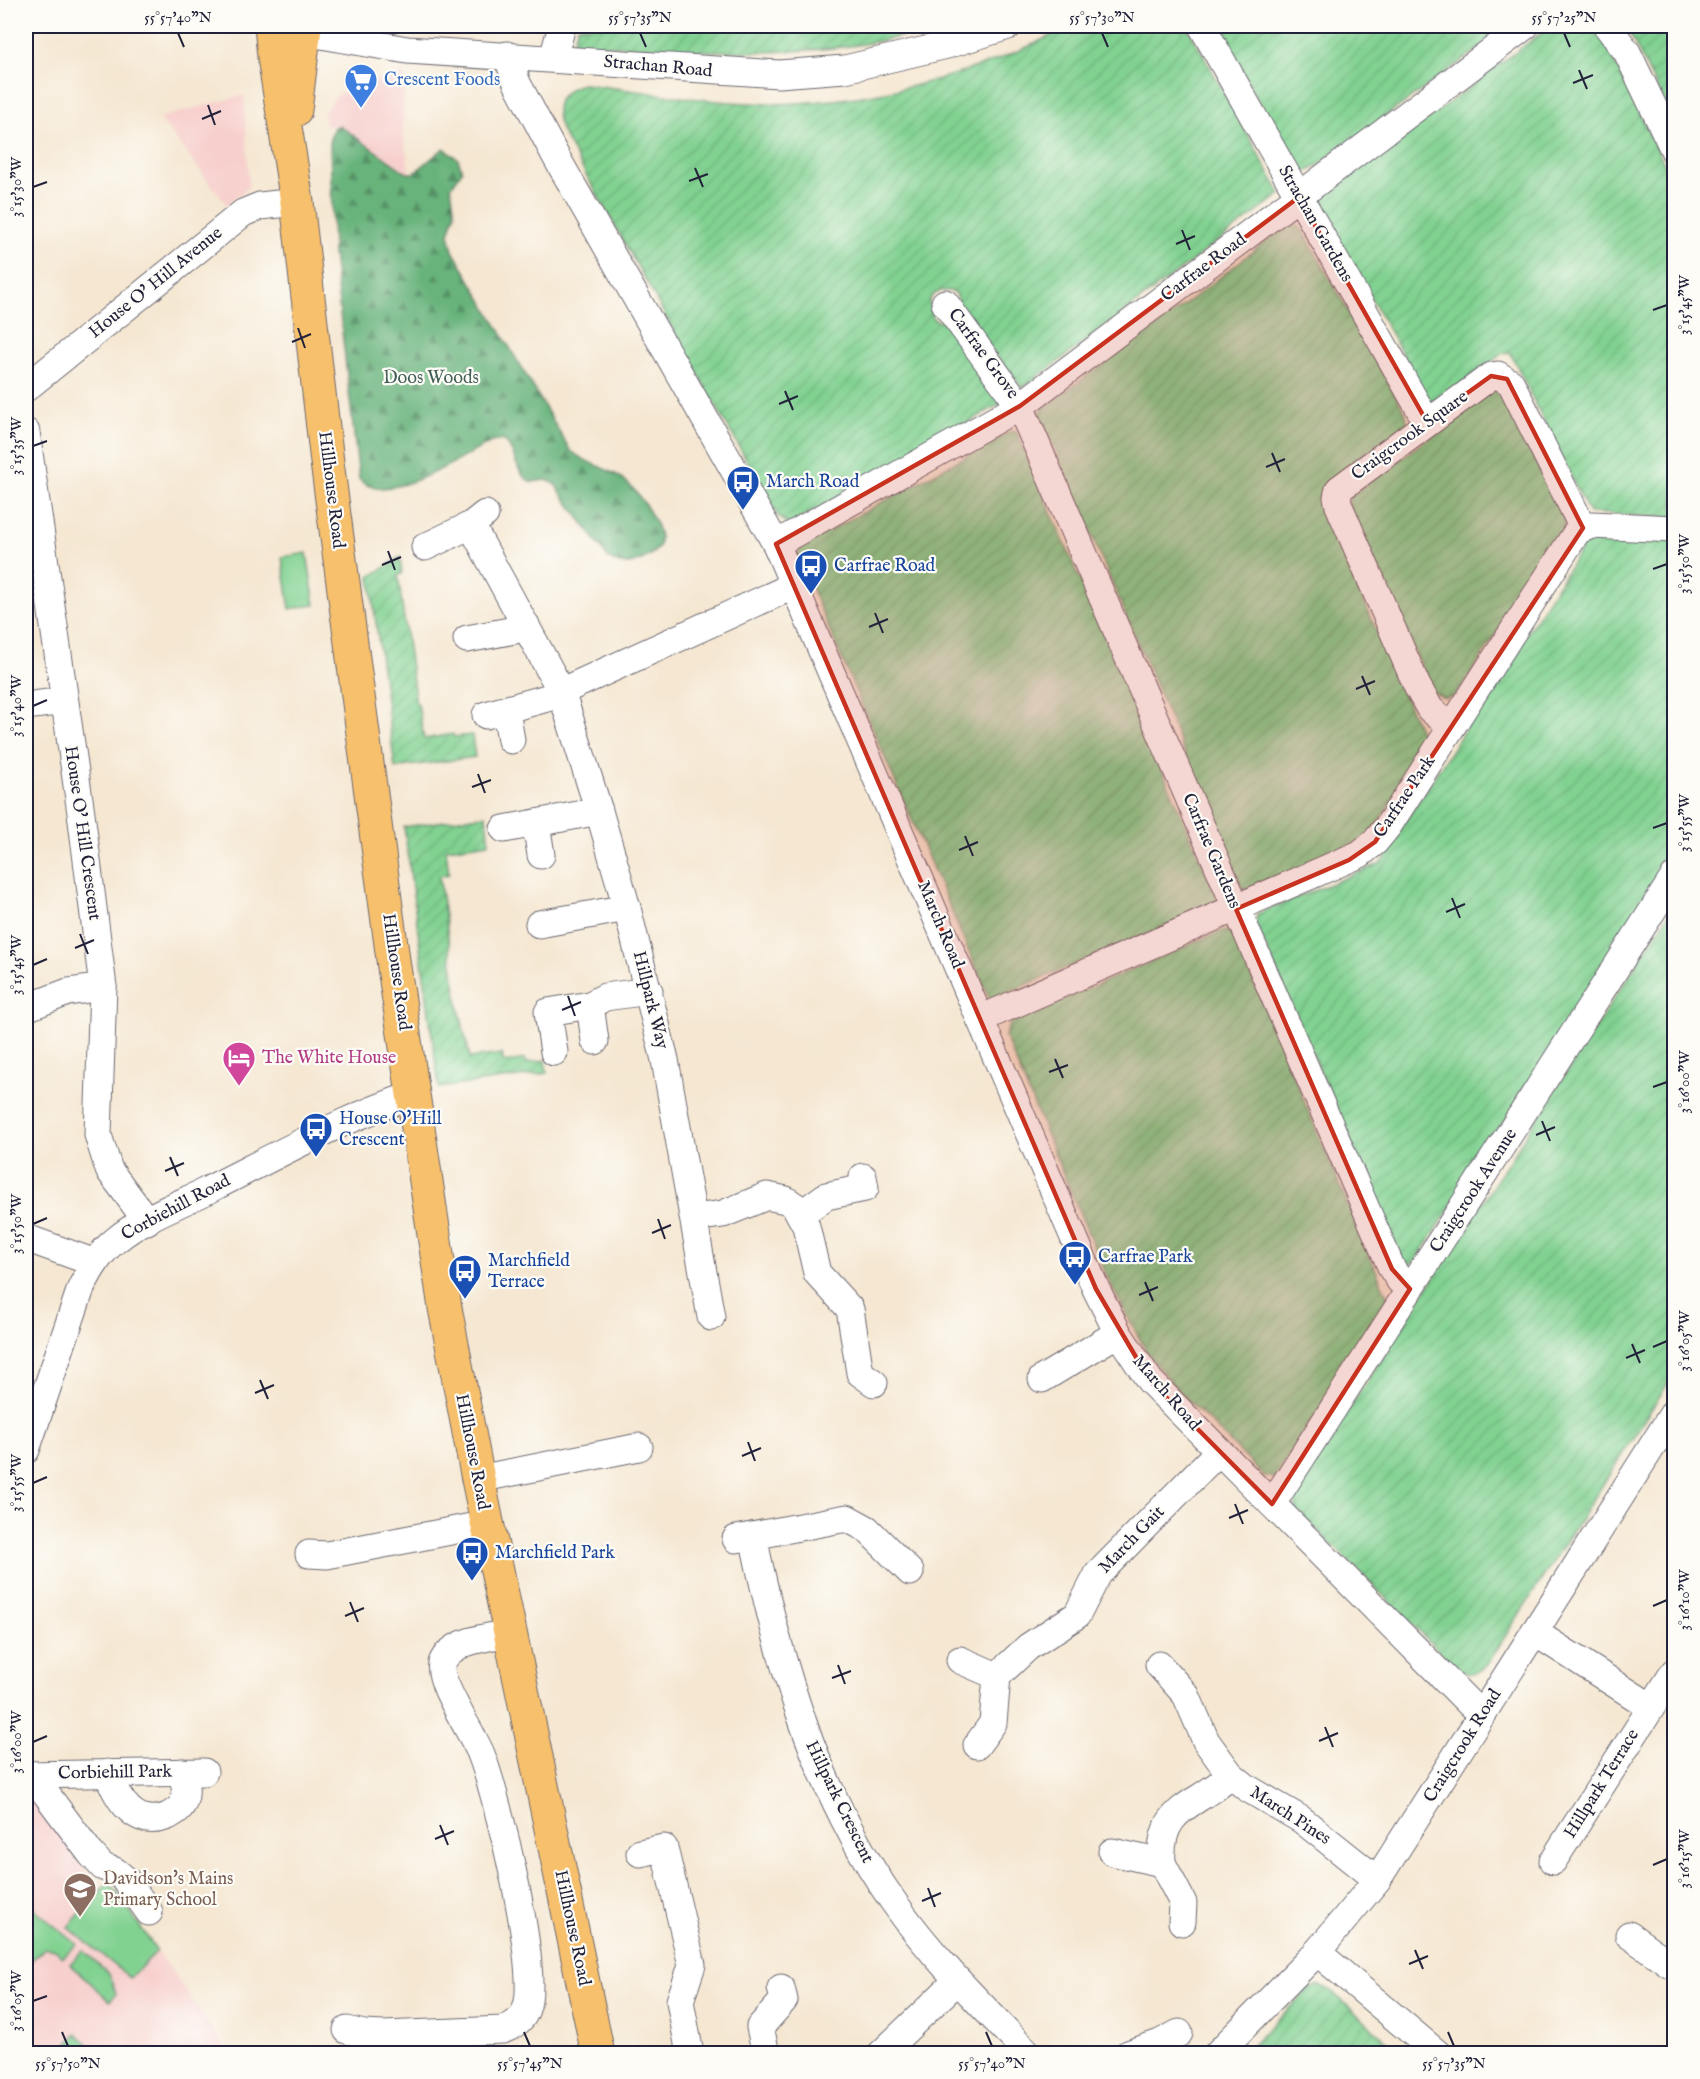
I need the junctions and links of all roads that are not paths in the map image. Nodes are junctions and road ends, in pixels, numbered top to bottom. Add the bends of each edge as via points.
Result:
1 (252, 26) edge
2 (271, 26) edge
3 (562, 26) edge
4 (1008, 26) edge
5 (1202, 26) edge
6 (1525, 26) edge
7 (1607, 26) edge
8 (297, 27) edge
9 (507, 55) junction
10 (553, 58) junction
11 (285, 126) junction
12 (1674, 150) edge
13 (1299, 196) junction
14 (297, 202) junction
15 (945, 303) dead end
16 (26, 388) edge
17 (1020, 406) junction
18 (1427, 422) junction
19 (26, 432) edge
20 (1582, 528) junction
21 (1674, 529) edge
22 (776, 544) junction
23 (424, 547) dead end
24 (795, 585) junction
25 (526, 625) junction
26 (467, 638) dead end
27 (561, 691) junction
28 (64, 701) junction
29 (26, 706) edge
30 (1450, 727) junction
31 (511, 740) dead end
32 (599, 811) junction
33 (536, 823) junction
34 (504, 830) dead end
35 (541, 855) dead end
36 (1674, 878) edge
37 (627, 908) junction
38 (1236, 909) junction
39 (539, 924) dead end
40 (103, 987) junction
41 (649, 991) junction
42 (590, 1005) junction
43 (26, 1008) edge
44 (980, 1019) junction
45 (595, 1041) dead end
46 (554, 1052) dead end
47 (413, 1095) junction
48 (863, 1177) dead end
49 (801, 1214) junction
50 (694, 1218) junction
51 (147, 1221) junction
52 (26, 1238) edge
53 (95, 1263) junction
54 (1410, 1289) junction
55 (711, 1317) dead end
56 (1118, 1333) junction
57 (1042, 1379) dead end
58 (874, 1383) dead end
59 (1674, 1412) edge
60 (31, 1418) edge
61 (639, 1447) dead end
62 (26, 1450) edge
63 (1219, 1451) junction
64 (477, 1479) junction
65 (1272, 1504) junction
66 (487, 1524) junction
67 (309, 1554) dead end
68 (897, 1567) dead end
69 (1534, 1632) junction
70 (511, 1633) junction
71 (960, 1660) dead end
72 (1159, 1665) dead end
73 (1674, 1672) edge
74 (997, 1676) junction
75 (1651, 1707) junction
76 (1483, 1714) junction
77 (977, 1745) dead end
78 (108, 1773) junction
79 (1230, 1774) junction
80 (29, 1775) edge
81 (1112, 1852) dead end
82 (640, 1853) dead end
83 (1563, 1853) dead end
84 (1162, 1863) junction
85 (1377, 1880) junction
86 (149, 1912) dead end
87 (1182, 1922) dead end
88 (1629, 1935) dead end
89 (1317, 1952) junction
90 (1674, 1963) edge
91 (957, 1981) junction
92 (781, 1988) dead end
93 (347, 2030) dead end
94 (1179, 2033) dead end
95 (598, 2054) edge
96 (690, 2054) edge
97 (766, 2054) edge
98 (881, 2054) edge
99 (1029, 2054) edge
100 (1128, 2054) edge
101 (1217, 2054) edge
102 (1438, 2054) edge

1 - 14 main road
2 - 11 main road, Hillhouse Road
3 - 10 street
4 - 10 street, Strachan Road via 927,51 813,73 722,73
5 - 13 street, Strachan Gardens
6 - 13 street, Carfrae Road
7 - 12 street via 1627,52
8 - 9 street, Strachan Road via 406,50
8 - 11 main road via 283,52 288,108
8 - 14 main road, Hillhouse Road
9 - 10 street, Strachan Road
9 - 22 street, March Road via 517,83 550,145
11 - 14 main road, Hillhouse Road
13 - 17 street, Carfrae Road
13 - 18 street, Strachan Gardens
14 - 16 street, House O' Hill Avenue via 260,206 243,213
14 - 47 main road, Hillhouse Road via 328,473
15 - 17 street, Carfrae Grove
17 - 22 street, Carfrae Road
17 - 38 street, Carfrae Gardens
18 - 20 street, Craigcrook Square via 1491,376 1507,379
18 - 30 street, Craigcrook Square via 1342,486 1337,496 1424,699
19 - 28 street, House O' Hill Crescent
20 - 21 street via 1600,525
20 - 30 street, Carfrae Park
22 - 24 street, March Road
23 - 25 street, Hillpark Way via 478,519
24 - 27 street
24 - 44 street, March Road
25 - 26 street
25 - 27 street, Hillpark Way
27 - 31 street via 496,713
27 - 32 street, Hillpark Way
28 - 29 street
28 - 40 street, House O' Hill Crescent
30 - 38 street, Carfrae Park via 1388,826 1369,848
32 - 33 street
32 - 37 street, Hillpark Way
33 - 34 street
33 - 35 street
36 - 54 street, Craigcrook Avenue
37 - 39 street
37 - 41 street, Hillpark Way
38 - 44 street, Carfrae Park
38 - 54 street, Carfrae Gardens via 1392,1269
40 - 43 street via 68,992
40 - 51 street, House O' Hill Crescent via 99,1144 109,1170
41 - 42 street via 605,997
41 - 50 street, Hillpark Way
42 - 45 street
42 - 46 street via 548,1012
44 - 56 street, March Road
47 - 51 street, Corbiehill Road via 375,1109
47 - 64 main road, Hillhouse Road via 445,1308
48 - 49 street via 865,1188 826,1196
49 - 50 street via 786,1200 767,1196 723,1214
49 - 58 street via 818,1273 850,1309 860,1373
50 - 55 street, Hillpark Way
51 - 53 street, Corbiehill Road via 114,1241
52 - 53 street
53 - 60 street, Corbiehill Road via 81,1288
54 - 65 street, Craigcrook Avenue
56 - 57 street
56 - 63 street, March Road via 1150,1381
59 - 69 street, Craigcrook Road
60 - 62 street, Corbiehill Road
61 - 64 street
63 - 65 street, March Road
63 - 74 street, March Gait via 1098,1574 1077,1615 1028,1647
64 - 66 main road, Hillhouse Road
65 - 76 street, March Road
66 - 67 street via 334,1554
66 - 70 main road, Hillhouse Road
68 - 91 street, Hillpark Crescent via 867,1529 847,1518 744,1537 791,1687 831,1793 882,1885
69 - 75 street
69 - 76 street, Craigcrook Road
70 - 93 street via 457,1648 444,1659 441,1673 473,1734 489,1777 529,1957 526,2010 518,2021 503,2030 383,2035
70 - 95 main road, Hillhouse Road
71 - 74 street
72 - 79 street, March Pines via 1195,1688 1206,1741
73 - 75 street, Hillpark Terrace
74 - 77 street via 993,1723
75 - 83 street, Hillpark Terrace
76 - 85 street, Craigcrook Road
78 - 78 street, Corbiehill Park via 194,1772 181,1806 168,1816 148,1820 121,1801
78 - 80 street, Corbiehill Park
79 - 84 street, March Pines via 1177,1812 1163,1841
79 - 85 street, March Pines via 1323,1835
80 - 86 street via 91,1854 103,1867 126,1880
81 - 84 street
82 - 96 street via 664,1848 692,1965 680,2001
84 - 87 street via 1183,1903
85 - 89 street, Craigcrook Road
88 - 90 street
89 - 101 street, Craigcrook Road
89 - 102 street
91 - 98 street
91 - 99 street, Hillpark Crescent
92 - 97 street via 784,2000 760,2027
94 - 100 street

